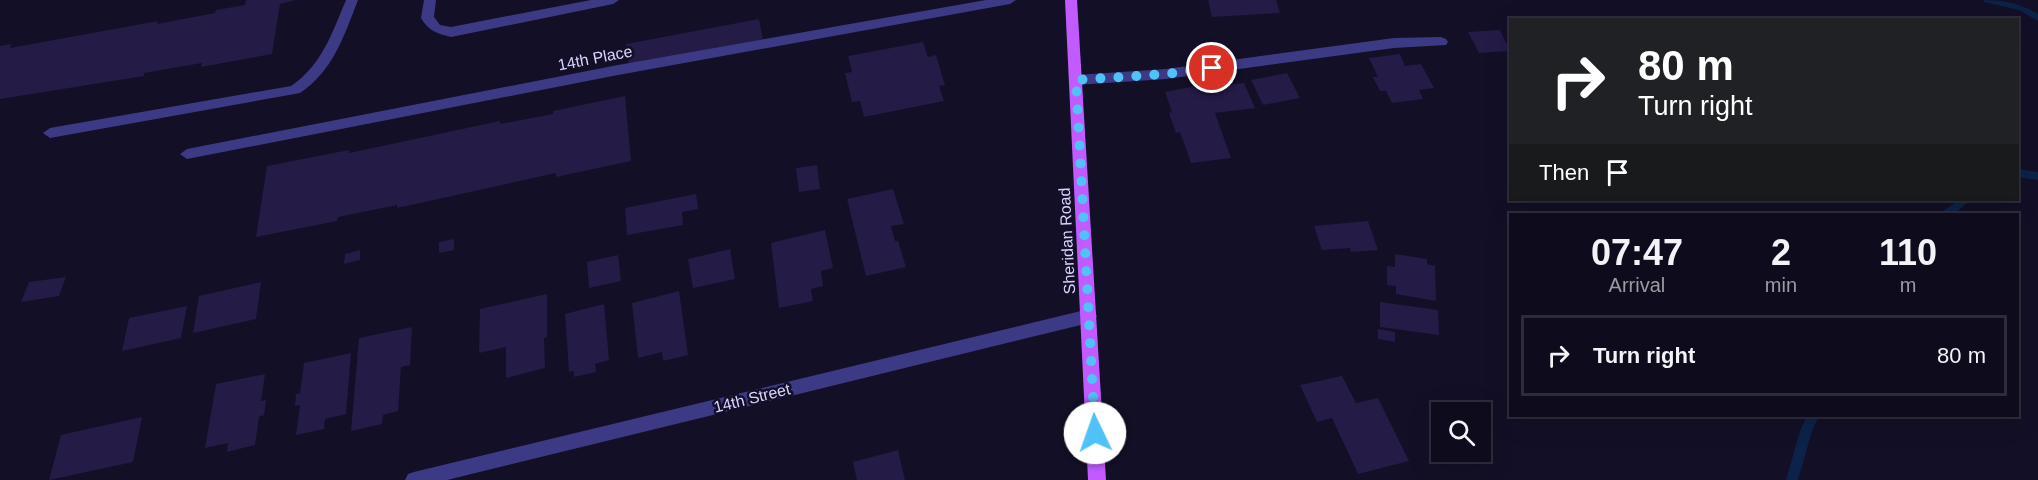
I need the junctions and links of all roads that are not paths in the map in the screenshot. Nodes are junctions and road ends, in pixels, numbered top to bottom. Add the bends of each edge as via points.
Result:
1 (352, 0) edge
2 (430, 0) edge
3 (613, 0) edge
4 (1010, 0) edge
5 (1071, 0) edge
6 (1441, 42) dead end
7 (1076, 80) junction
8 (50, 133) dead end
9 (187, 153) dead end
10 (1089, 316) junction
11 (414, 480) edge
12 (1097, 480) edge

1 - 8 street via 326,62 310,81 295,90
2 - 3 street via 427,18 436,29 451,32
4 - 9 street, 14th Place
5 - 7 main road, Sheridan Road
6 - 7 street via 1394,43 1166,74
7 - 10 main road, Sheridan Road
10 - 11 street, 14th Street
10 - 12 main road, Sheridan Road

